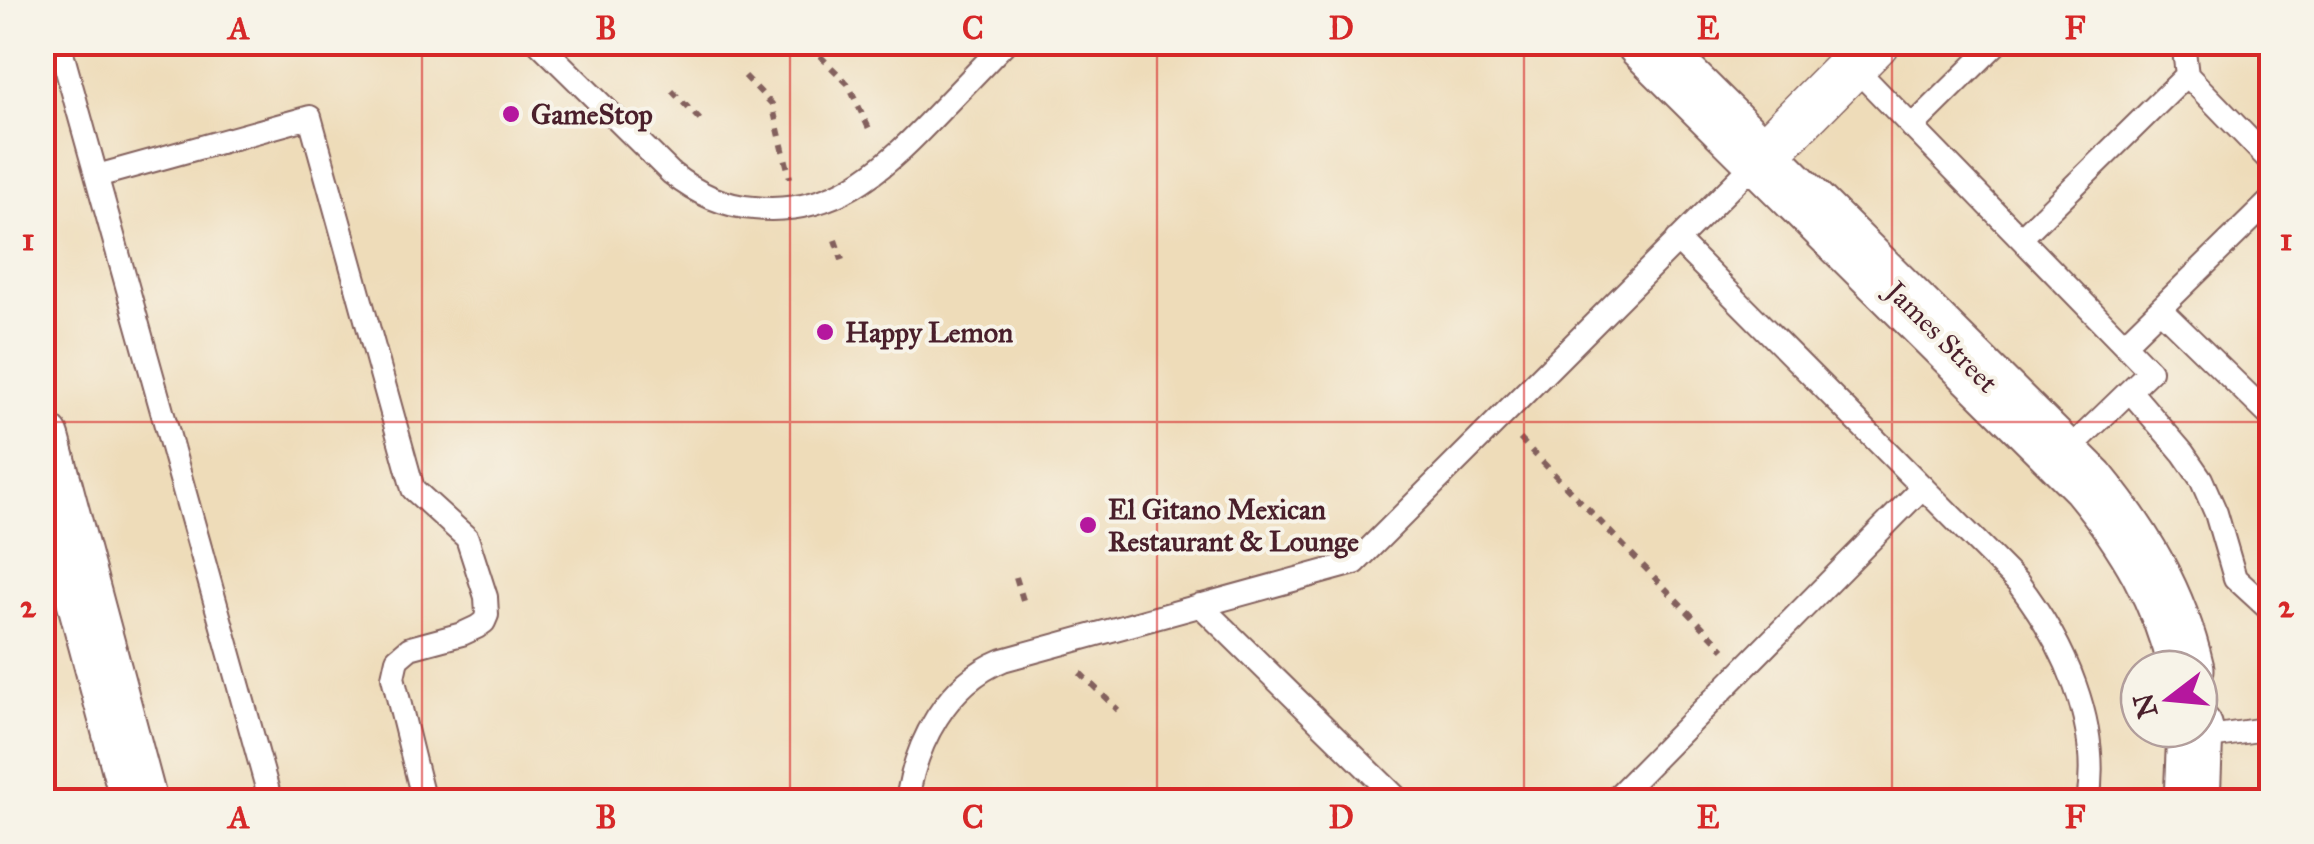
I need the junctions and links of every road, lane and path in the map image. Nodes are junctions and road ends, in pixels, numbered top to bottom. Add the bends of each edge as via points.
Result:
1 (60, 42) edge
2 (538, 42) edge
3 (1006, 42) edge
4 (1644, 42) edge
5 (1998, 42) edge
6 (2183, 42) edge
7 (1863, 54) edge
8 (820, 56) dead end
9 (745, 76) dead end
10 (2187, 76) junction
11 (672, 91) dead end
12 (702, 123) dead end
13 (1912, 127) junction
14 (871, 133) dead end
15 (1761, 157) junction
16 (2272, 163) edge
17 (97, 176) junction
18 (790, 179) dead end
19 (2272, 200) edge
20 (2021, 238) junction
21 (835, 240) dead end
22 (1677, 240) junction
23 (842, 260) dead end
24 (2160, 309) junction
25 (2124, 344) junction
26 (2130, 391) junction
27 (2272, 418) edge
28 (1519, 438) dead end
29 (42, 440) edge
30 (2062, 456) junction
31 (1922, 487) junction
32 (1016, 577) dead end
33 (1023, 600) dead end
34 (1200, 605) junction
35 (2272, 612) edge
36 (2181, 649) edge
37 (1743, 669) junction
38 (1080, 673) dead end
39 (1118, 710) dead end
40 (2272, 728) edge
41 (2219, 732) edge
42 (2195, 749) edge
43 (968, 792) dead end
44 (139, 802) edge
45 (271, 802) edge
46 (424, 802) edge
47 (907, 802) edge
48 (977, 802) edge
49 (1401, 802) edge
50 (1612, 802) edge
51 (2088, 802) edge
52 (2192, 802) edge

1 - 17 lane
2 - 3 lane via 691,189 719,202 773,210 840,196 862,182 894,158
4 - 15 street, James Street
5 - 13 lane
6 - 10 lane
7 - 13 lane
7 - 15 street
8 - 14 path via 848,84
9 - 18 path via 772,104
10 - 16 lane
10 - 20 lane
11 - 12 path
13 - 20 lane
15 - 22 lane
15 - 30 street, James Street
17 - 45 lane
17 - 46 lane via 310,117 414,490 467,538 487,606 477,628 410,648 394,667
19 - 24 lane
20 - 25 lane
21 - 23 path
22 - 31 lane
22 - 34 lane via 1355,562
24 - 25 lane
24 - 27 lane
25 - 26 lane via 2150,371
26 - 30 lane
26 - 35 lane via 2200,479 2235,578
28 - 37 path
29 - 44 street
30 - 36 street, James Street via 2121,522 2156,581
31 - 37 lane
31 - 51 lane via 2018,583 2052,632 2086,730
32 - 33 path
34 - 47 lane via 985,667 932,726
34 - 49 lane
37 - 50 lane
38 - 39 path
40 - 41 lane
42 - 52 street
43 - 48 path

